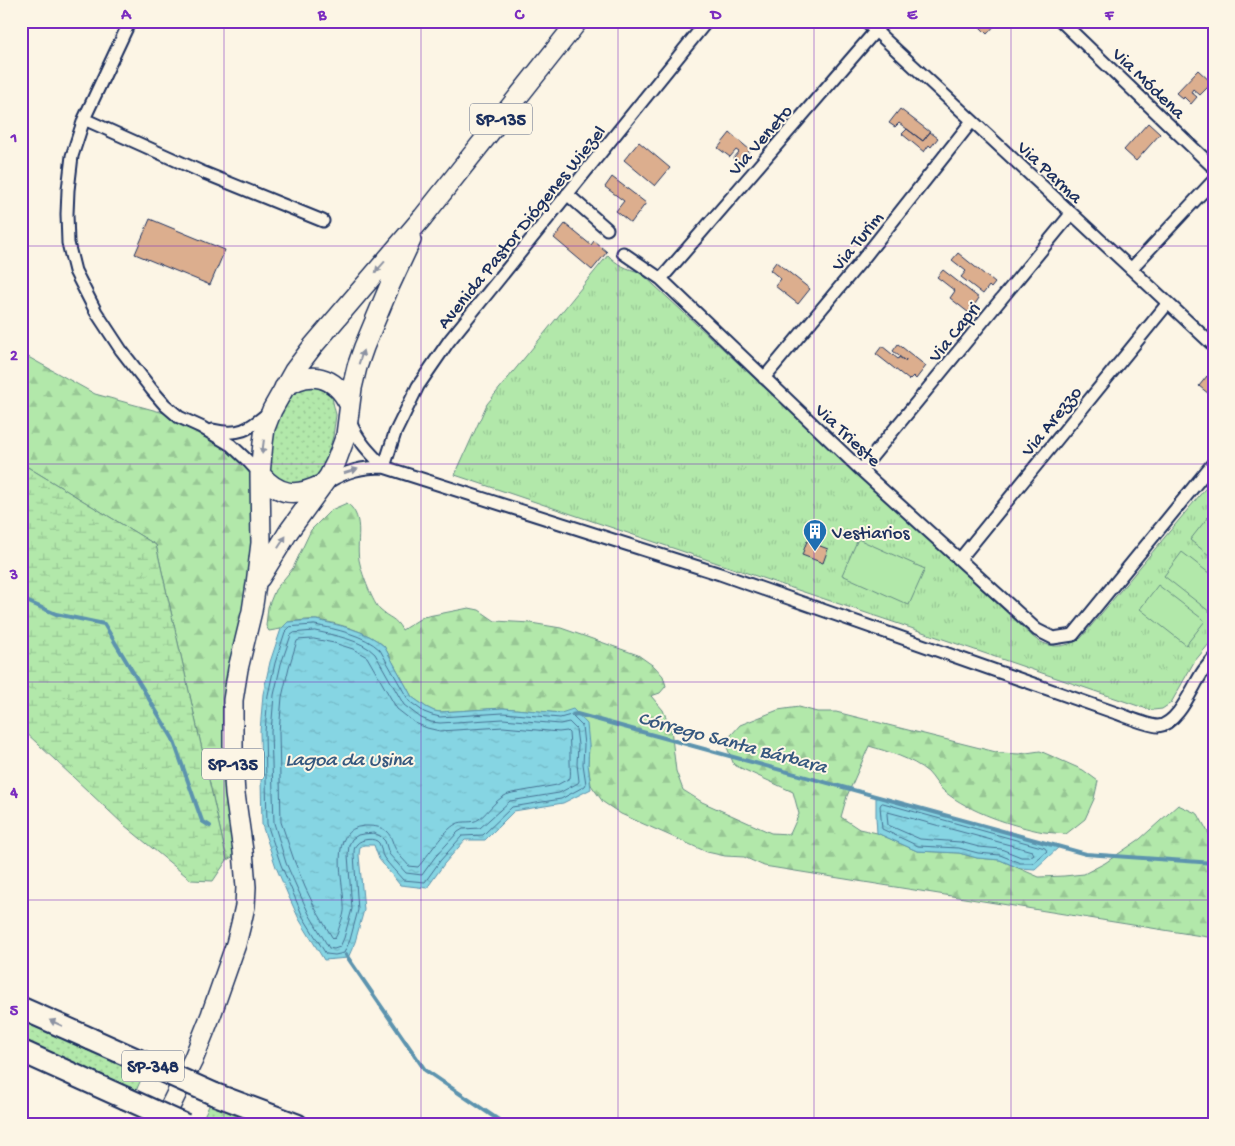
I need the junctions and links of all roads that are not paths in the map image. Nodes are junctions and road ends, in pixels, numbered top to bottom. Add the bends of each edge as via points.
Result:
1 (130, 21) edge
2 (578, 21) edge
3 (707, 21) edge
4 (865, 21) edge
5 (884, 21) edge
6 (1061, 21) edge
7 (875, 30) junction
8 (84, 119) junction
9 (972, 121) junction
10 (1214, 168) edge
11 (1214, 180) edge
12 (568, 194) junction
13 (1072, 214) junction
14 (423, 217) junction
15 (323, 221) dead end
16 (607, 229) dead end
17 (623, 253) dead end
18 (1131, 269) junction
19 (660, 279) junction
20 (1168, 303) junction
21 (1214, 346) edge
22 (764, 378) junction
23 (284, 388) junction
24 (272, 410) junction
25 (349, 411) junction
26 (202, 427) junction
27 (1214, 462) edge
28 (384, 467) junction
29 (861, 470) junction
30 (260, 474) junction
31 (321, 485) junction
32 (960, 559) junction
33 (256, 584) junction
34 (1214, 658) edge
35 (236, 944) junction
36 (21, 1008) edge
37 (21, 1053) edge
38 (214, 1094) junction
39 (124, 1103) junction
40 (150, 1125) edge
41 (156, 1125) edge
42 (161, 1125) edge
43 (185, 1125) edge
44 (277, 1125) edge
45 (297, 1125) edge

1 - 8 street
2 - 14 main road, SP-135
3 - 12 street, Avenida Pastor Diógenes Wiezel
4 - 7 street, Via Parma
5 - 7 street, Via Veneto
6 - 10 street, Via Módena
7 - 9 street, Via Parma
7 - 19 street, Via Veneto
8 - 15 street
8 - 26 street via 72,156 68,190 68,243 75,271 101,320 152,390 179,417
9 - 13 street, Via Parma
9 - 22 street, Via Turim
11 - 18 street
12 - 16 street
12 - 28 street, Avenida Pastor Diógenes Wiezel via 449,341 418,386 395,433
13 - 18 street, Via Parma
13 - 29 street, Via Capri
14 -> 23 main road, SP-135 via 313,346
25 -> 14 main road, SP-135 via 364,347
17 - 19 street, Via Trieste
18 - 20 street, Via Parma
19 - 22 street, Via Trieste
20 - 21 street, Via Parma
20 - 32 street, Via Arezzo
22 - 29 street, Via Trieste
23 - 24 main road, SP-135
23 - 25 main road via 301,378 321,378 345,395
24 - 26 street via 248,429 236,432 225,433
24 -> 30 main road, SP-135 via 265,428
25 - 28 street via 358,439
25 - 31 main road, SP-135 via 342,449
26 - 30 street via 230,445
27 - 32 street, Via Trieste via 1073,634 1053,638 1037,630
31 -> 28 street via 360,468
28 - 34 street via 720,574 1158,726 1179,712
29 - 32 street, Via Trieste
30 - 31 main road via 278,490 289,493 301,493
30 - 33 main road, SP-135 via 261,543
33 -> 31 main road, SP-135
33 - 35 main road, SP-135 via 233,700 235,794 246,887
35 - 40 main road, SP-135
35 - 42 main road, SP-135 via 193,1060
38 -> 36 highway, SP-348, bridge
37 - 39 highway, SP-348
38 - 44 highway, SP-348
38 - 45 highway
39 - 41 highway
39 - 43 highway, SP-348, bridge

